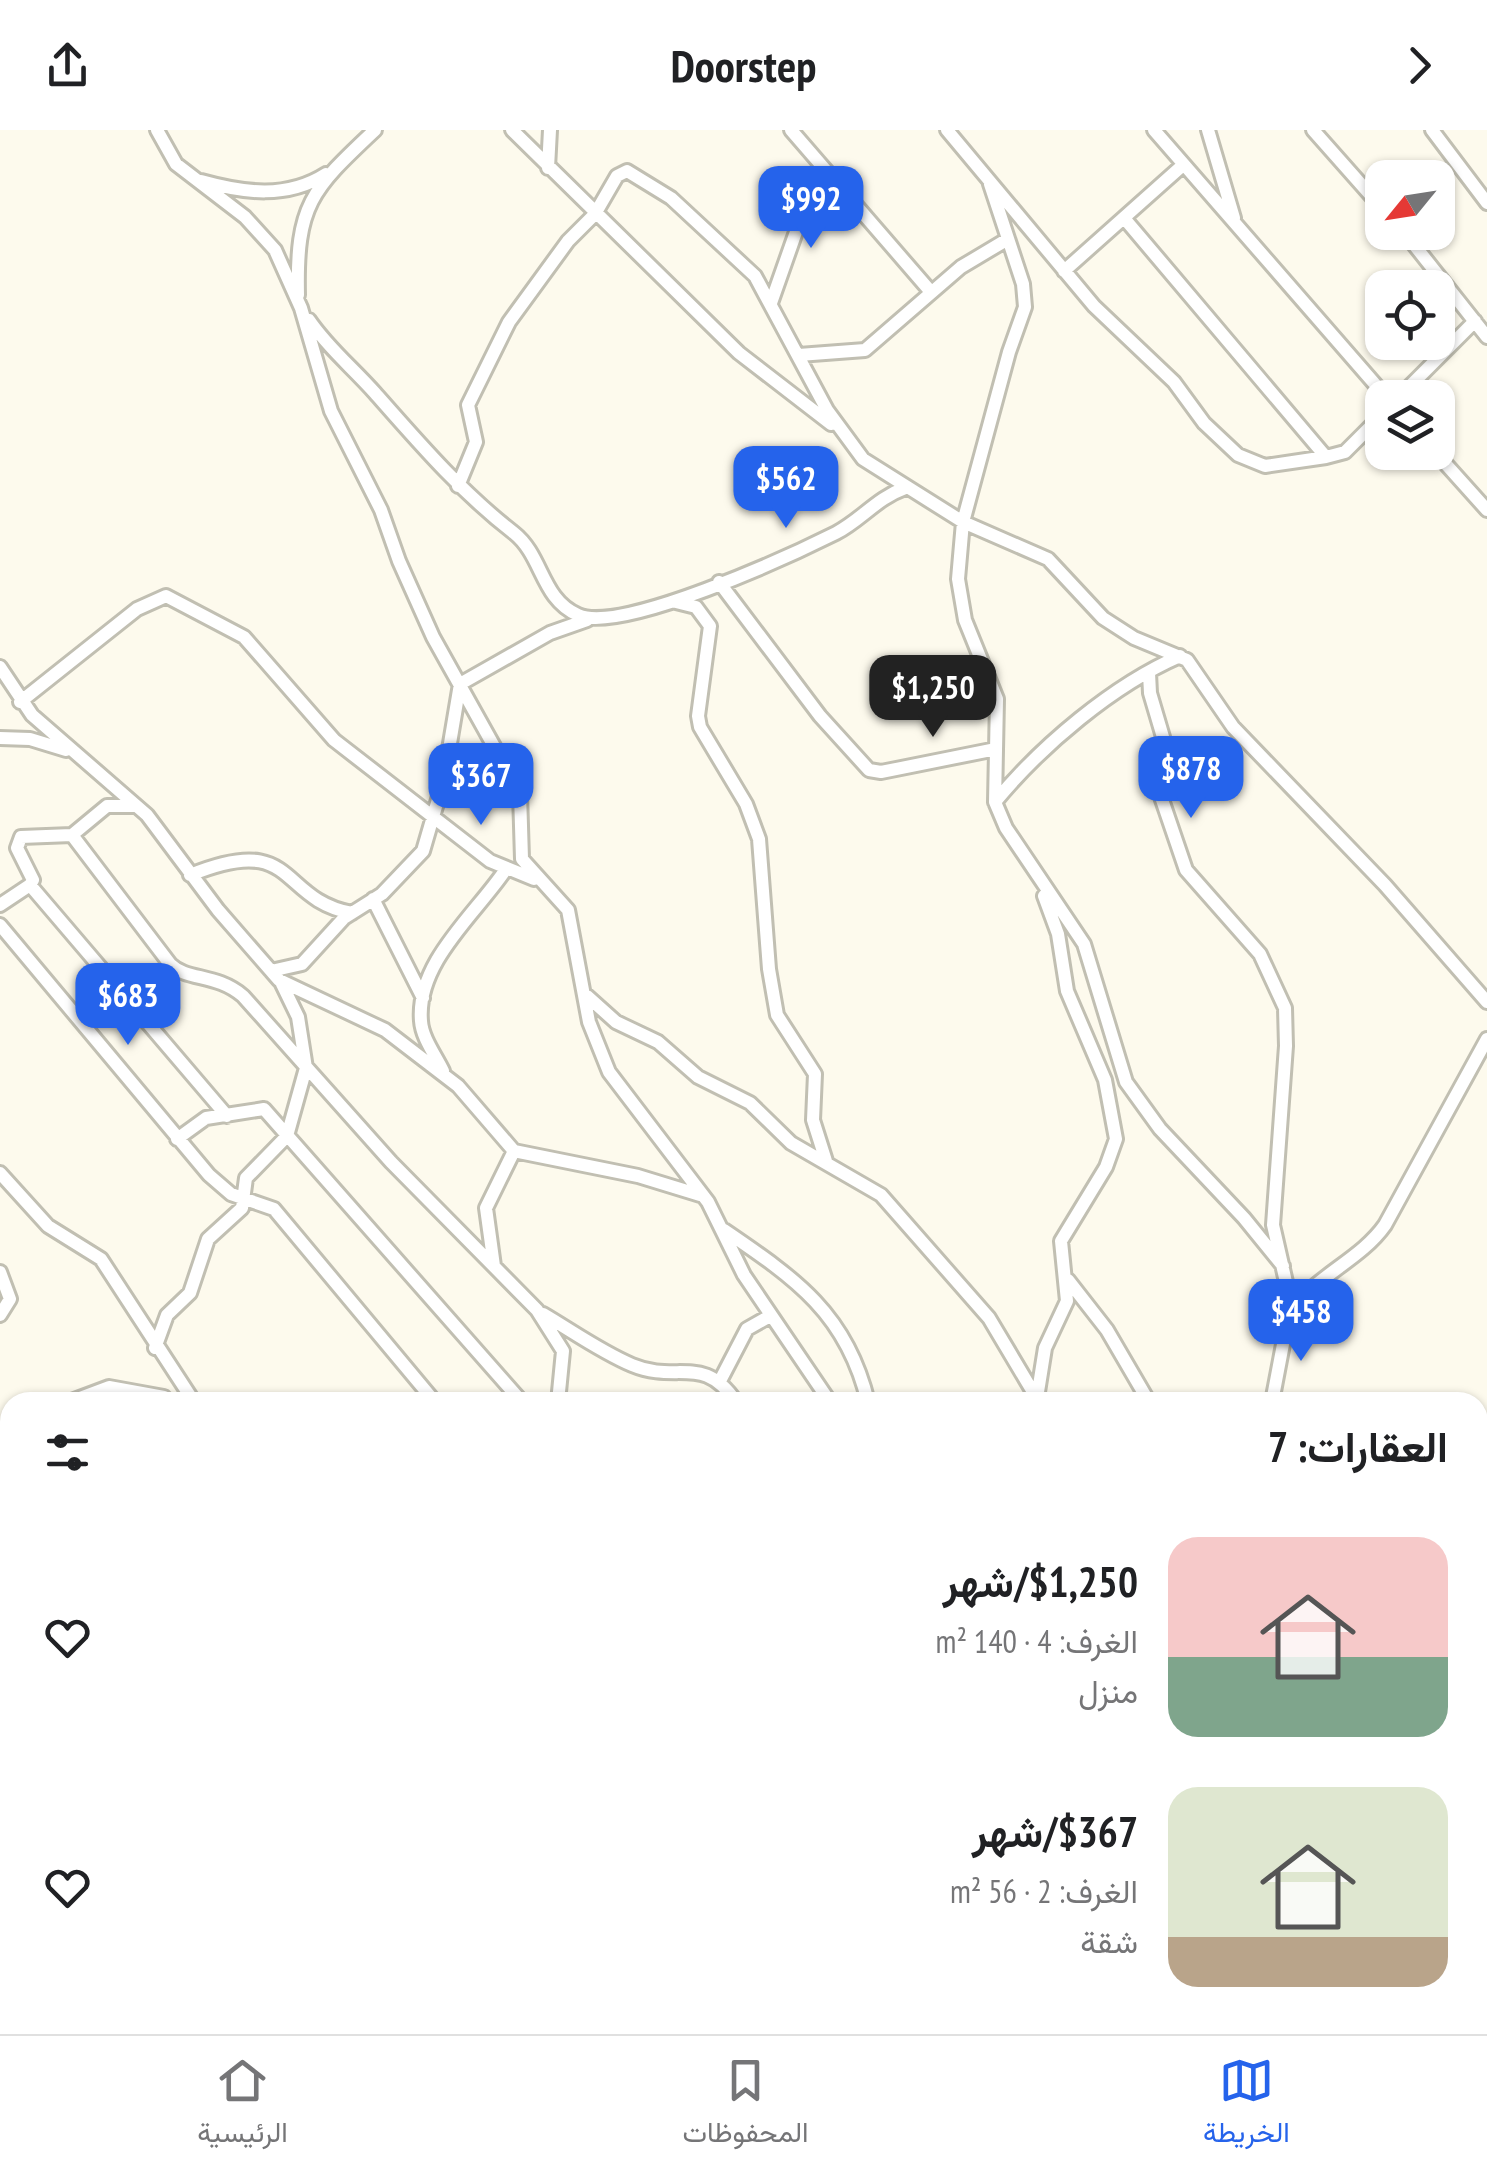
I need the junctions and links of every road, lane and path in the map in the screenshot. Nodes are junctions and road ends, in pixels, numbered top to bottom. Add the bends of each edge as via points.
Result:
1 (158, 130) edge
2 (375, 130) edge
3 (512, 130) edge
4 (550, 130) edge
5 (791, 130) edge
6 (946, 130) edge
7 (1154, 130) edge
8 (1208, 130) edge
9 (1313, 130) edge
10 (1432, 130) edge
11 (1183, 165) junction
12 (548, 168) junction
13 (332, 170) junction
14 (190, 178) junction
15 (990, 184) junction
16 (1365, 189) edge
17 (841, 191) junction
18 (1487, 203) edge
19 (595, 214) junction
20 (1124, 218) junction
21 (1237, 225) junction
22 (1008, 239) junction
23 (1418, 250) edge
24 (1064, 271) junction
25 (931, 292) junction
26 (772, 303) junction
27 (300, 305) junction
28 (1475, 321) junction
29 (1487, 337) edge
30 (798, 355) junction
31 (1371, 380) edge
32 (1416, 380) edge
33 (840, 432) junction
34 (1365, 432) edge
35 (1326, 457) junction
36 (1451, 470) edge
37 (458, 486) junction
38 (905, 488) junction
39 (1487, 510) edge
40 (963, 522) junction
41 (719, 582) junction
42 (676, 602) junction
43 (590, 619) junction
44 (1180, 656) junction
45 (0, 667) edge
46 (1149, 673) junction
47 (460, 684) junction
48 (20, 702) junction
49 (0, 738) edge
50 (996, 749) junction
51 (71, 751) junction
52 (995, 802) junction
53 (138, 807) junction
54 (436, 817) junction
55 (72, 835) junction
56 (506, 869) junction
57 (190, 875) junction
58 (1036, 875) junction
59 (542, 881) junction
60 (30, 885) junction
61 (373, 899) junction
62 (0, 906) edge
63 (352, 913) junction
64 (0, 924) edge
65 (275, 976) junction
66 (587, 996) junction
67 (423, 998) junction
68 (1487, 1002) edge
69 (1487, 1039) edge
70 (306, 1068) junction
71 (446, 1076) junction
72 (227, 1116) junction
73 (287, 1136) junction
74 (177, 1139) junction
75 (514, 1151) junction
76 (826, 1161) junction
77 (0, 1173) edge
78 (700, 1195) junction
79 (241, 1197) junction
80 (720, 1228) junction
81 (1283, 1266) junction
82 (494, 1267) junction
83 (0, 1272) edge
84 (1066, 1278) junction
85 (536, 1310) junction
86 (0, 1315) edge
87 (770, 1316) junction
88 (1288, 1318) junction
89 (156, 1348) junction
90 (721, 1380) junction
91 (95, 1392) edge
92 (129, 1392) edge
93 (165, 1392) edge
94 (187, 1392) edge
95 (428, 1392) edge
96 (513, 1392) edge
97 (559, 1392) edge
98 (729, 1392) edge
99 (823, 1392) edge
100 (865, 1392) edge
101 (1033, 1392) edge
102 (1039, 1392) edge
103 (1143, 1392) edge
104 (1274, 1392) edge

1 - 14 street
2 - 13 street
3 - 12 street
4 - 12 street
5 - 17 street
6 - 15 street
7 - 11 street
8 - 21 street
9 - 16 street
10 - 18 street
11 - 20 street
11 - 21 street
12 - 19 street
13 - 14 street via 301,187 260,192
13 - 27 street via 304,212 297,251
14 - 27 street via 268,238
15 - 22 street
15 - 24 street
17 - 25 street
17 - 26 street via 797,230
19 - 26 street via 617,176 628,171 671,198 739,258
19 - 33 street via 739,353
19 - 37 street via 509,322 474,389 468,414 476,442
20 - 24 street
20 - 35 street
21 - 31 street
22 - 25 street
22 - 40 street via 1026,307
23 - 28 street
24 - 35 street via 1238,456 1265,466
25 - 30 street via 865,350
26 - 30 street
27 - 37 street via 332,353
27 - 47 street via 331,411
28 - 29 street
28 - 32 street
30 - 33 street
33 - 38 street
34 - 35 street via 1346,452
36 - 39 street
37 - 43 street via 519,537 552,595
38 - 40 street
38 - 41 street via 839,532
40 - 44 street via 1048,558 1103,618
40 - 50 street via 960,600 997,698
41 - 42 street
41 - 50 street via 869,770
42 - 43 street
42 - 76 street via 696,607 710,626 698,716 759,839 778,1015 815,1074 813,1120
43 - 47 street via 550,633
44 - 46 street
44 - 68 street via 1244,740
45 - 48 street
46 - 52 street via 1044,748
46 - 81 street via 1164,754 1157,785 1186,870 1254,945 1284,1008 1273,1205
47 - 54 street
47 - 59 street via 520,793 522,859
48 - 51 street
48 - 54 street via 137,609 166,596 252,643 334,740
49 - 51 street
50 - 52 street
51 - 53 street
52 - 58 street
53 - 55 street via 107,806
53 - 57 street
54 - 56 street
54 - 61 street via 415,863
55 - 60 street via 20,838 17,848 34,880
55 - 70 street via 178,972 228,983
56 - 59 street
56 - 67 street via 448,943
57 - 63 street via 231,860 266,862 326,906
57 - 65 street
58 - 81 street via 1092,962 1126,1082
58 - 84 street via 1058,934 1067,991 1105,1080 1116,1139 1062,1241
59 - 66 street via 568,910
60 - 62 street
60 - 72 street
61 - 63 street
61 - 67 street
63 - 65 street via 296,968
64 - 74 street
65 - 70 street via 294,1005
65 - 71 street via 385,1030
66 - 76 street
66 - 78 street via 592,1035 609,1072
67 - 71 street via 424,1032
69 - 88 street via 1385,1225 1366,1249 1304,1295
70 - 73 street
70 - 82 street
71 - 75 street
72 - 73 street via 259,1107
72 - 74 street via 196,1122
73 - 79 street via 246,1178
73 - 96 street
74 - 79 street via 223,1190
75 - 78 street
75 - 82 street via 486,1208
76 - 101 street via 881,1195 989,1318
77 - 89 street via 48,1226 101,1259
78 - 80 street
79 - 89 street via 238,1214 208,1239 190,1293 167,1314
79 - 95 street via 274,1209
80 - 87 street
80 - 100 street via 812,1298 852,1350
81 - 88 street
82 - 85 street
83 - 86 street via 10,1299
84 - 102 street via 1067,1301 1045,1348
84 - 103 street
85 - 90 street via 639,1368 697,1371
85 - 97 street via 563,1351
87 - 90 street via 747,1329
87 - 99 street
88 - 104 street
89 - 93 street
89 - 94 street
90 - 98 street
91 - 92 street

